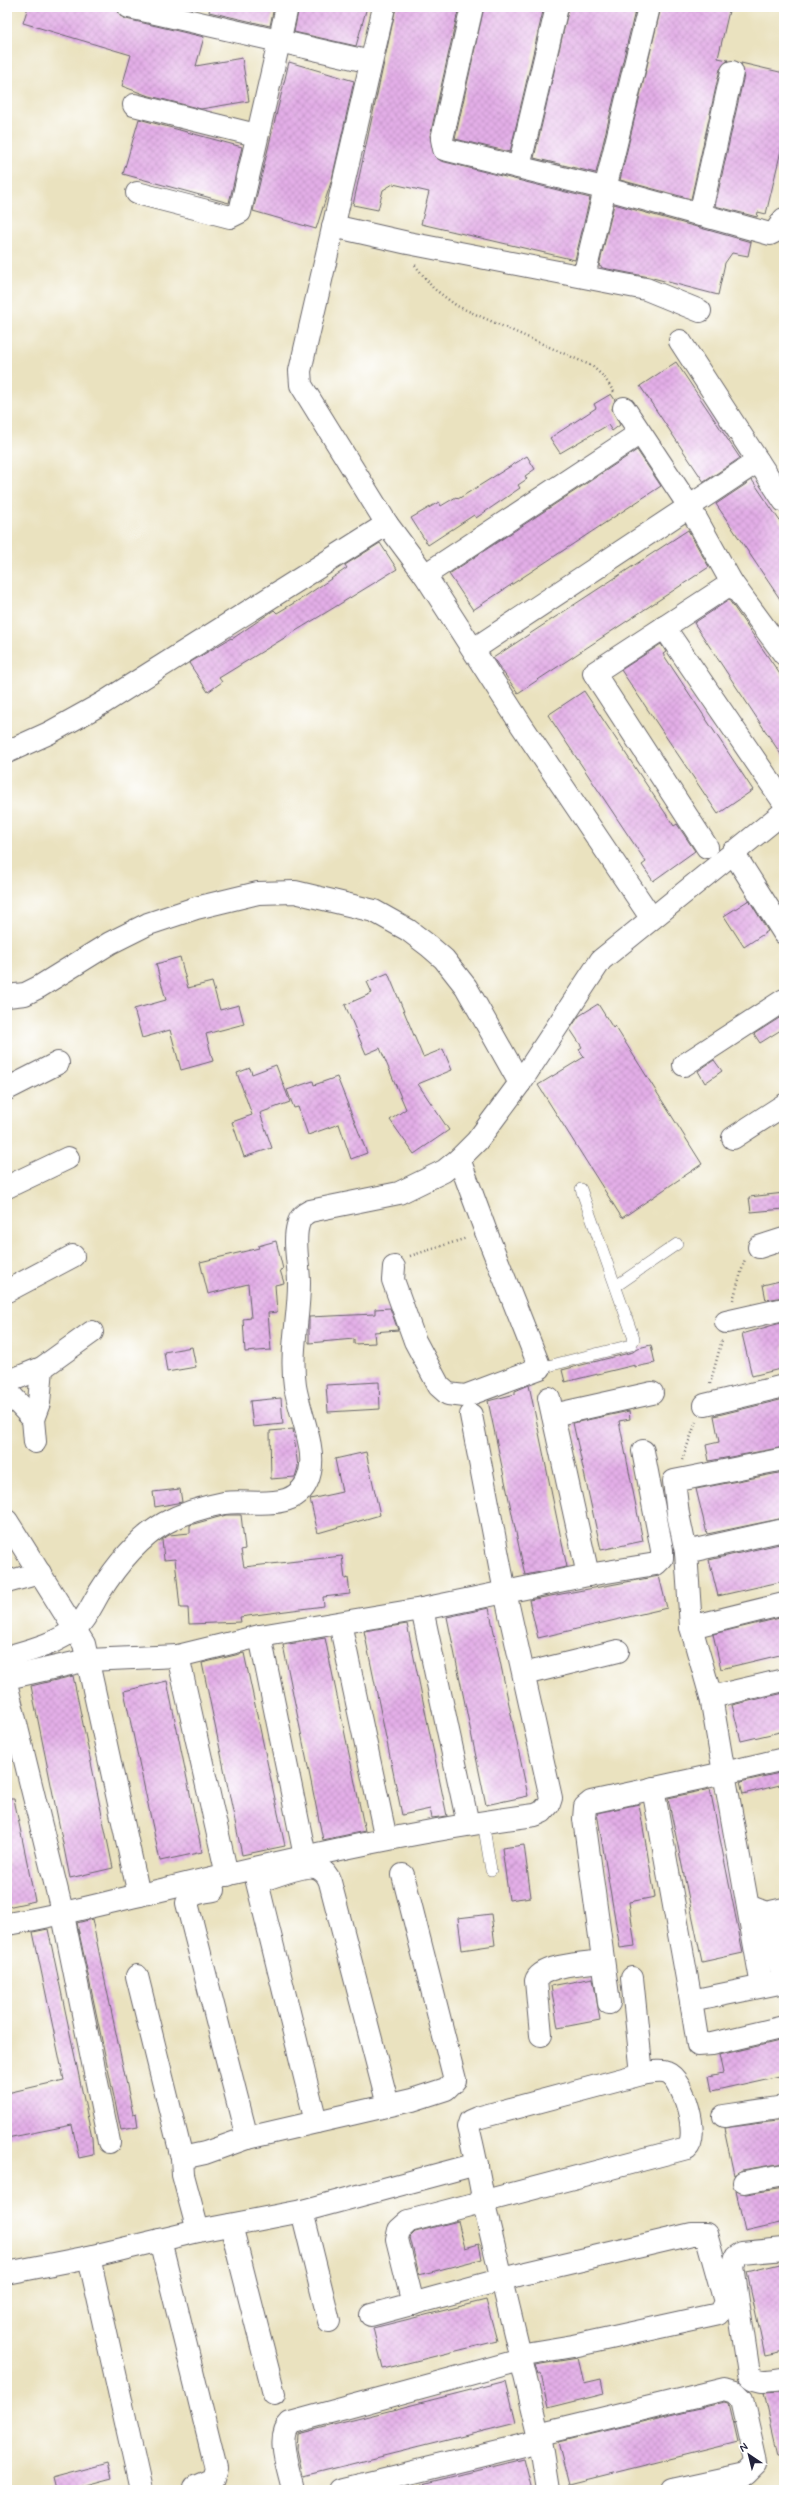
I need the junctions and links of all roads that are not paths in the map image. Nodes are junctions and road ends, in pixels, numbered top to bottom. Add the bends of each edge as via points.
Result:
1 (129, 7) edge
2 (287, 7) edge
3 (384, 7) edge
4 (472, 7) edge
5 (557, 7) edge
6 (649, 7) edge
7 (278, 43) junction
8 (371, 62) junction
9 (732, 72) dead end
10 (134, 105) dead end
11 (256, 135) junction
12 (519, 167) junction
13 (607, 189) junction
14 (137, 193) dead end
15 (700, 215) junction
16 (784, 219) edge
17 (333, 226) junction
18 (584, 276) junction
19 (700, 311) dead end
20 (680, 341) dead end
21 (624, 408) road end
22 (640, 433) junction
23 (758, 461) junction
24 (784, 501) edge
25 (689, 506) junction
26 (387, 524) junction
27 (425, 575) junction
28 (732, 583) junction
29 (664, 627) junction
30 (474, 649) junction
31 (783, 649) edge
32 (7, 752) edge
33 (784, 807) edge
34 (707, 847) dead end
35 (733, 852) junction
36 (648, 913) dead end
37 (784, 933) edge
38 (7, 996) edge
39 (784, 1000) edge
40 (58, 1063) dead end
41 (684, 1065) dead end
42 (520, 1083) junction
43 (7, 1089) edge
44 (784, 1105) edge
45 (733, 1138) dead end
46 (68, 1158) dead end
47 (459, 1159) junction
48 (7, 1187) edge
49 (581, 1189) dead end
50 (784, 1239) edge
51 (677, 1244) dead end
52 (759, 1246) road end
53 (73, 1256) dead end
54 (394, 1266) road end
55 (616, 1286) junction
56 (7, 1291) edge
57 (784, 1309) edge
58 (726, 1322) road end
59 (92, 1332) dead end
60 (42, 1368) junction
61 (540, 1368) junction
62 (7, 1382) edge
63 (784, 1386) edge
64 (7, 1391) edge
65 (652, 1393) dead end
66 (705, 1405) road end
67 (471, 1415) dead end
68 (33, 1419) junction
69 (35, 1442) dead end
70 (643, 1451) dead end
71 (784, 1459) edge
72 (7, 1521) edge
73 (784, 1530) edge
74 (686, 1552) junction
75 (40, 1573) junction
76 (588, 1575) junction
77 (7, 1582) edge
78 (505, 1592) junction
79 (784, 1604) edge
80 (422, 1609) junction
81 (340, 1623) junction
82 (691, 1627) junction
83 (75, 1628) junction
84 (260, 1636) junction
85 (618, 1651) dead end
86 (178, 1656) junction
87 (7, 1657) edge
88 (88, 1660) junction
89 (524, 1674) junction
90 (7, 1678) edge
91 (784, 1680) edge
92 (7, 1687) edge
93 (712, 1697) junction
94 (784, 1758) edge
95 (724, 1773) junction
96 (653, 1788) junction
97 (476, 1823) junction
98 (386, 1839) junction
99 (305, 1856) junction
100 (491, 1870) dead end
101 (227, 1875) junction
102 (403, 1875) dead end
103 (257, 1882) junction
104 (139, 1895) junction
105 (766, 1909) edge
106 (63, 1915) junction
107 (7, 1924) edge
108 (603, 1961) junction
109 (137, 1976) dead end
110 (632, 1978) dead end
111 (784, 1981) edge
112 (762, 1986) junction
113 (691, 2001) junction
114 (609, 2003) dead end
115 (784, 2027) edge
116 (541, 2035) dead end
117 (642, 2074) junction
118 (388, 2105) junction
119 (784, 2107) edge
120 (724, 2116) dead end
121 (316, 2122) junction
122 (247, 2138) junction
123 (110, 2142) dead end
124 (182, 2158) junction
125 (477, 2164) junction
126 (784, 2175) edge
127 (744, 2182) dead end
128 (484, 2200) junction
129 (302, 2211) junction
130 (231, 2224) junction
131 (198, 2231) junction
132 (160, 2240) junction
133 (784, 2249) edge
134 (89, 2257) junction
135 (7, 2273) edge
136 (502, 2280) junction
137 (414, 2304) junction
138 (371, 2315) dead end
139 (329, 2321) dead end
140 (520, 2357) junction
141 (784, 2379) edge
142 (274, 2394) dead end
143 (539, 2437) junction
144 (192, 2489) edge
145 (141, 2490) edge
146 (293, 2490) edge
147 (340, 2490) edge
148 (548, 2490) edge
149 (672, 2490) edge

1 - 7 street
2 - 7 street
3 - 8 street
4 - 12 street via 442,146 444,149
5 - 12 street
6 - 13 street
7 - 8 street
7 - 11 street
8 - 17 street
9 - 15 street
10 - 11 street
11 - 14 street via 240,212 236,216 230,217
12 - 13 street
13 - 15 street
13 - 18 street
15 - 16 street via 770,234 776,231
17 - 18 street via 408,243
17 - 26 street via 302,358 300,380
18 - 19 street via 646,289
20 - 23 street
21 - 22 street
22 - 25 street
22 - 27 street
23 - 24 street
23 - 25 street
25 - 28 street
25 - 30 street
26 - 27 street
26 - 32 street via 103,703 49,733
27 - 30 street
28 - 29 street
28 - 31 street
29 - 33 street
29 - 34 street via 594,673
30 - 36 street via 522,726
33 - 35 street
35 - 37 street
35 - 42 street via 601,960
38 - 42 street via 25,994 39,987 110,943 148,924 196,908 258,893 295,892 374,911 408,930 429,946 444,959 466,987
39 - 41 street
40 - 43 street
42 - 47 street via 477,1141
44 - 45 street
46 - 48 street
47 - 61 street
47 - 83 street via 444,1171 399,1193 310,1211 300,1219 296,1232 299,1289 293,1342 295,1386 312,1457 306,1483 288,1499 256,1504 226,1503 186,1513 165,1523 147,1535 114,1571
49 - 55 lane
50 - 52 street
51 - 55 lane
53 - 56 street
54 - 61 street via 393,1280 415,1341 439,1386 448,1394 465,1396
55 - 61 lane via 633,1335 633,1343
57 - 58 street
59 - 60 street
60 - 62 street
60 - 68 street via 39,1403
63 - 66 street
64 - 68 street
65 - 76 street via 551,1407
67 - 78 street
68 - 69 street
70 - 76 street via 662,1558 656,1564
71 - 74 street via 674,1481
72 - 75 street
73 - 74 street
74 - 82 street
75 - 77 street
75 - 83 street
76 - 78 street
78 - 80 street
78 - 89 street
79 - 82 street
80 - 81 street
80 - 97 street
81 - 84 street
81 - 98 street
82 - 93 street
83 - 87 street via 53,1642
83 - 88 street via 84,1644
84 - 86 street
84 - 99 street
85 - 89 street
86 - 88 street
86 - 101 street
88 - 90 street
88 - 104 street
89 - 97 street via 551,1798 550,1804 535,1815
91 - 93 street
92 - 106 street
93 - 95 street
94 - 95 street
95 - 96 street
95 - 105 street
96 - 108 street via 591,1802 585,1807 584,1819
96 - 113 street
97 - 98 street
97 - 100 lane
98 - 99 street
99 - 101 street
101 - 104 street
102 - 118 street via 456,2078 446,2090
103 - 118 street via 315,1867 327,1875
103 - 121 street
103 - 122 street via 194,1894 189,1897 187,1903
104 - 106 street
105 - 111 street
105 - 112 street
106 - 107 street
106 - 123 street
108 - 114 street
108 - 116 street via 547,1969 539,1974 536,1981
109 - 124 street
110 - 117 street
111 - 112 street
112 - 113 street
113 - 115 street via 698,2044 712,2044
117 - 125 street via 472,2119 468,2127
117 - 128 street via 669,2073 678,2083 688,2108 691,2141 688,2147
118 - 121 street
119 - 120 street
121 - 122 street
122 - 124 street
124 - 131 street via 183,2175
125 - 128 street
125 - 129 street
126 - 127 street
128 - 136 street
128 - 137 street via 409,2221 399,2230 397,2239
129 - 130 street
129 - 139 street
130 - 131 street
130 - 142 street
131 - 132 street
132 - 134 street
132 - 144 street via 216,2468 213,2479
133 - 141 street via 742,2253 733,2261 733,2267 749,2374 755,2380 761,2381
134 - 135 street
134 - 145 street
136 - 137 street
136 - 140 street
136 - 140 street via 702,2233 706,2234 708,2240 725,2302 723,2311 713,2317
137 - 138 street
140 - 143 street
140 - 146 street via 290,2423 284,2430 283,2439
143 - 147 street
143 - 148 street
143 - 149 street via 725,2390 736,2392 742,2399 755,2458 754,2467 746,2474

